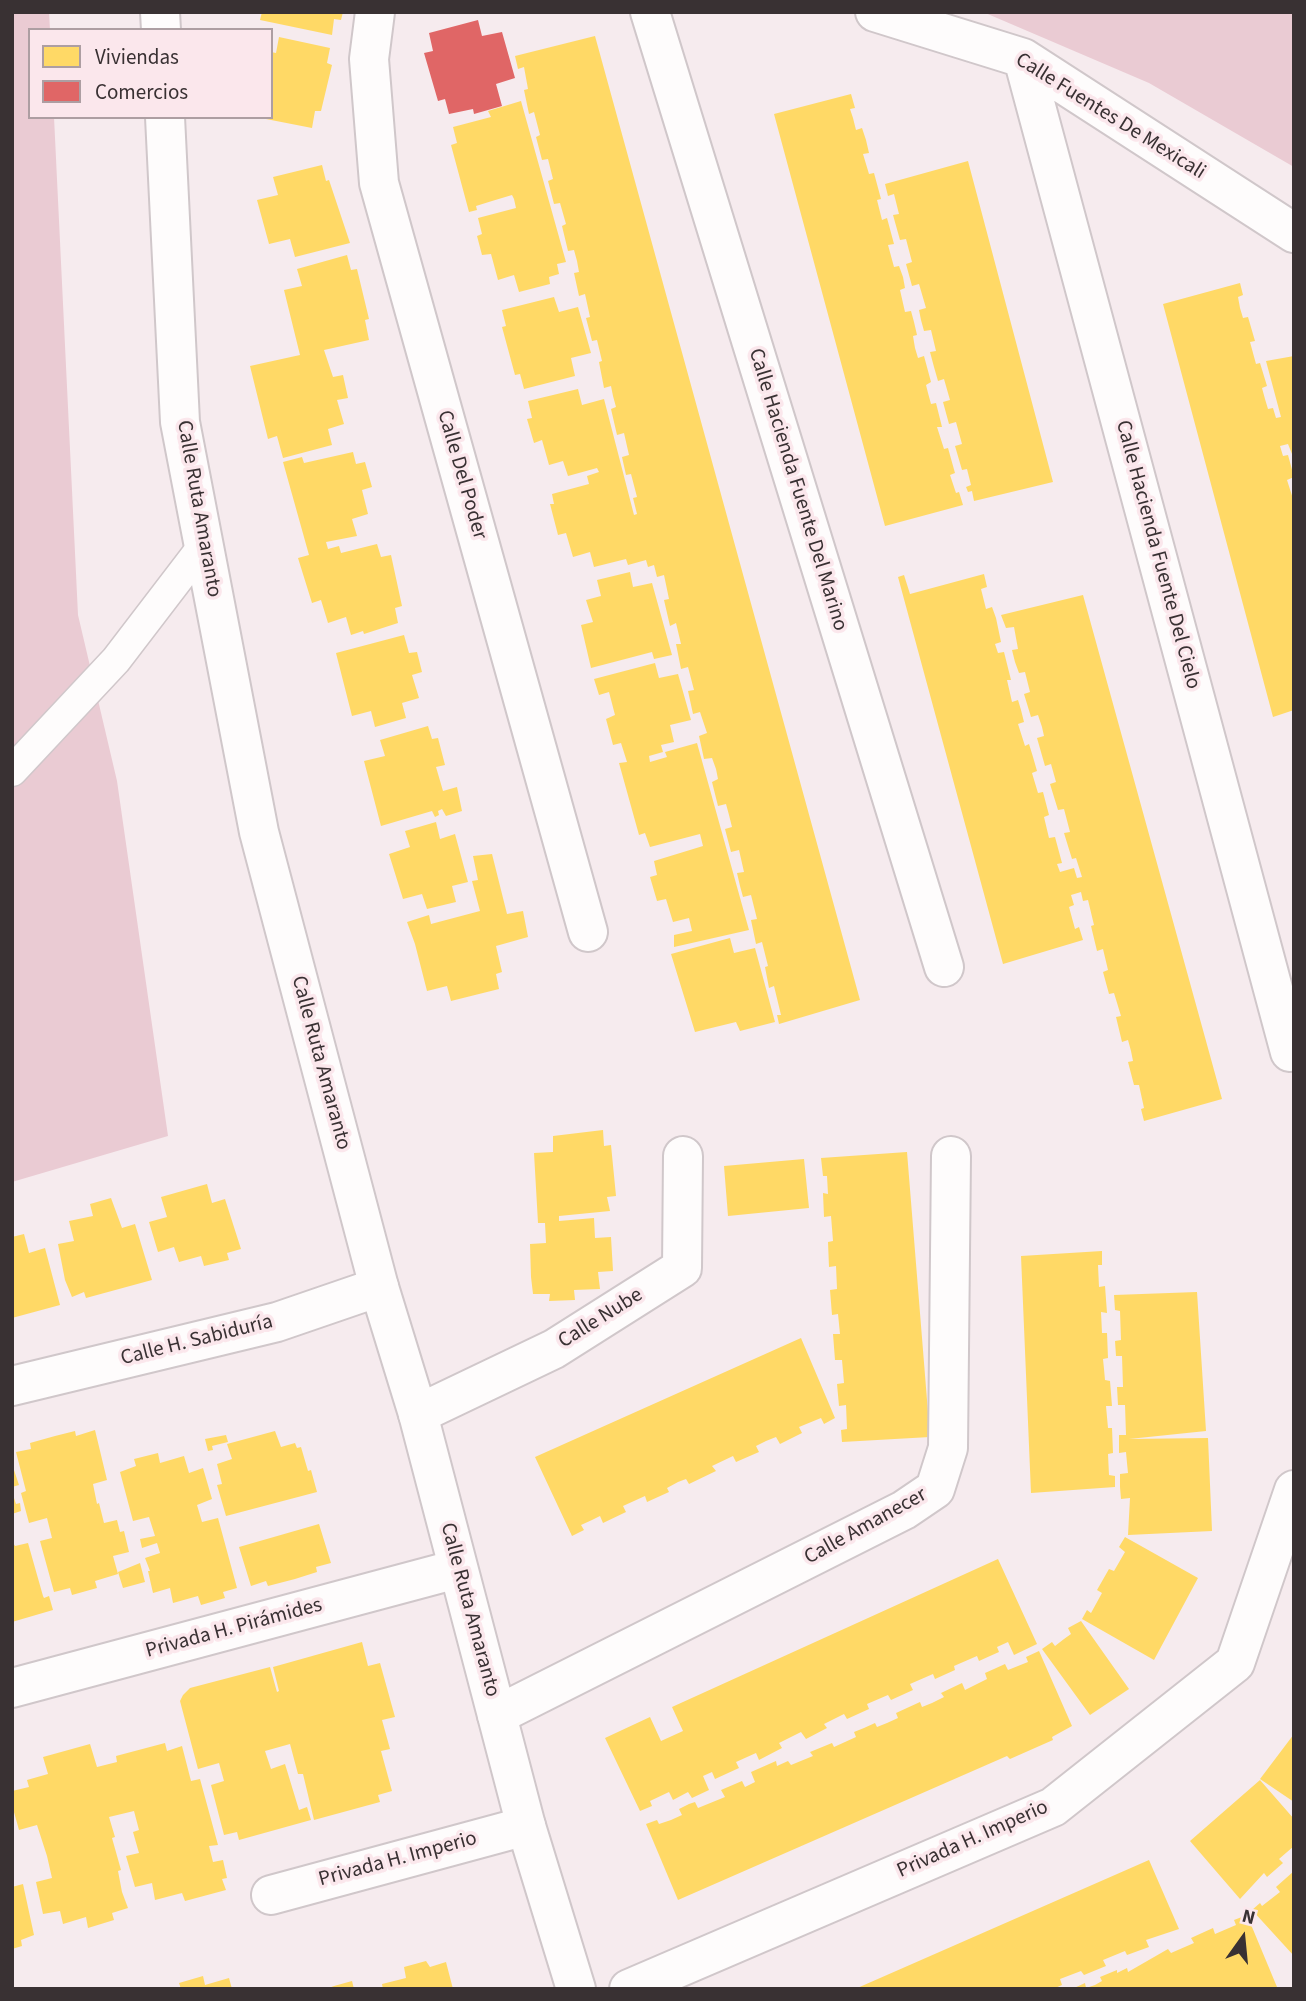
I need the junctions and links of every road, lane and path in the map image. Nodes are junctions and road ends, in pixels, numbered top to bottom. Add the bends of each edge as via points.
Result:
1 (375, 12) edge
2 (650, 12) edge
3 (875, 12) edge
4 (1023, 58) junction
5 (165, 119) edge
6 (1294, 233) edge
7 (204, 545) junction
8 (12, 771) edge
9 (588, 932) dead end
10 (944, 967) dead end
11 (1290, 1052) dead end
12 (683, 1156) dead end
13 (951, 1156) dead end
14 (379, 1287) junction
15 (12, 1387) edge
16 (418, 1414) junction
17 (1294, 1490) edge
18 (457, 1569) junction
19 (12, 1688) edge
20 (497, 1714) junction
21 (526, 1826) junction
22 (271, 1895) dead end
23 (576, 1989) edge
24 (629, 1989) edge

1 - 9 street, Calle Del Poder via 369,59 379,183
2 - 10 street, Calle Hacienda Fuente Del Marino
3 - 4 street, Calle Fuentes De Mexicali
4 - 6 street, Calle Fuentes De Mexicali
4 - 11 street, Calle Hacienda Fuente Del Cielo
5 - 7 street, Calle Ruta Amaranto via 180,422
7 - 8 lane via 116,660
7 - 14 street, Calle Ruta Amaranto via 259,832
12 - 16 street, Calle Nube via 682,1268 554,1349
13 - 20 street, Calle Amanecer via 948,1448 934,1489 904,1510
14 - 15 street, Calle H. Sabiduría via 278,1322
14 - 16 street, Calle Ruta Amaranto
16 - 18 street, Calle Ruta Amaranto
17 - 24 street, Privada H. Imperio via 1235,1663 1053,1807
18 - 19 street, Privada H. Pirámides
18 - 20 street, Calle Ruta Amaranto
20 - 21 street, Calle Ruta Amaranto
21 - 22 street, Privada H. Imperio
21 - 23 street, Calle Ruta Amaranto

